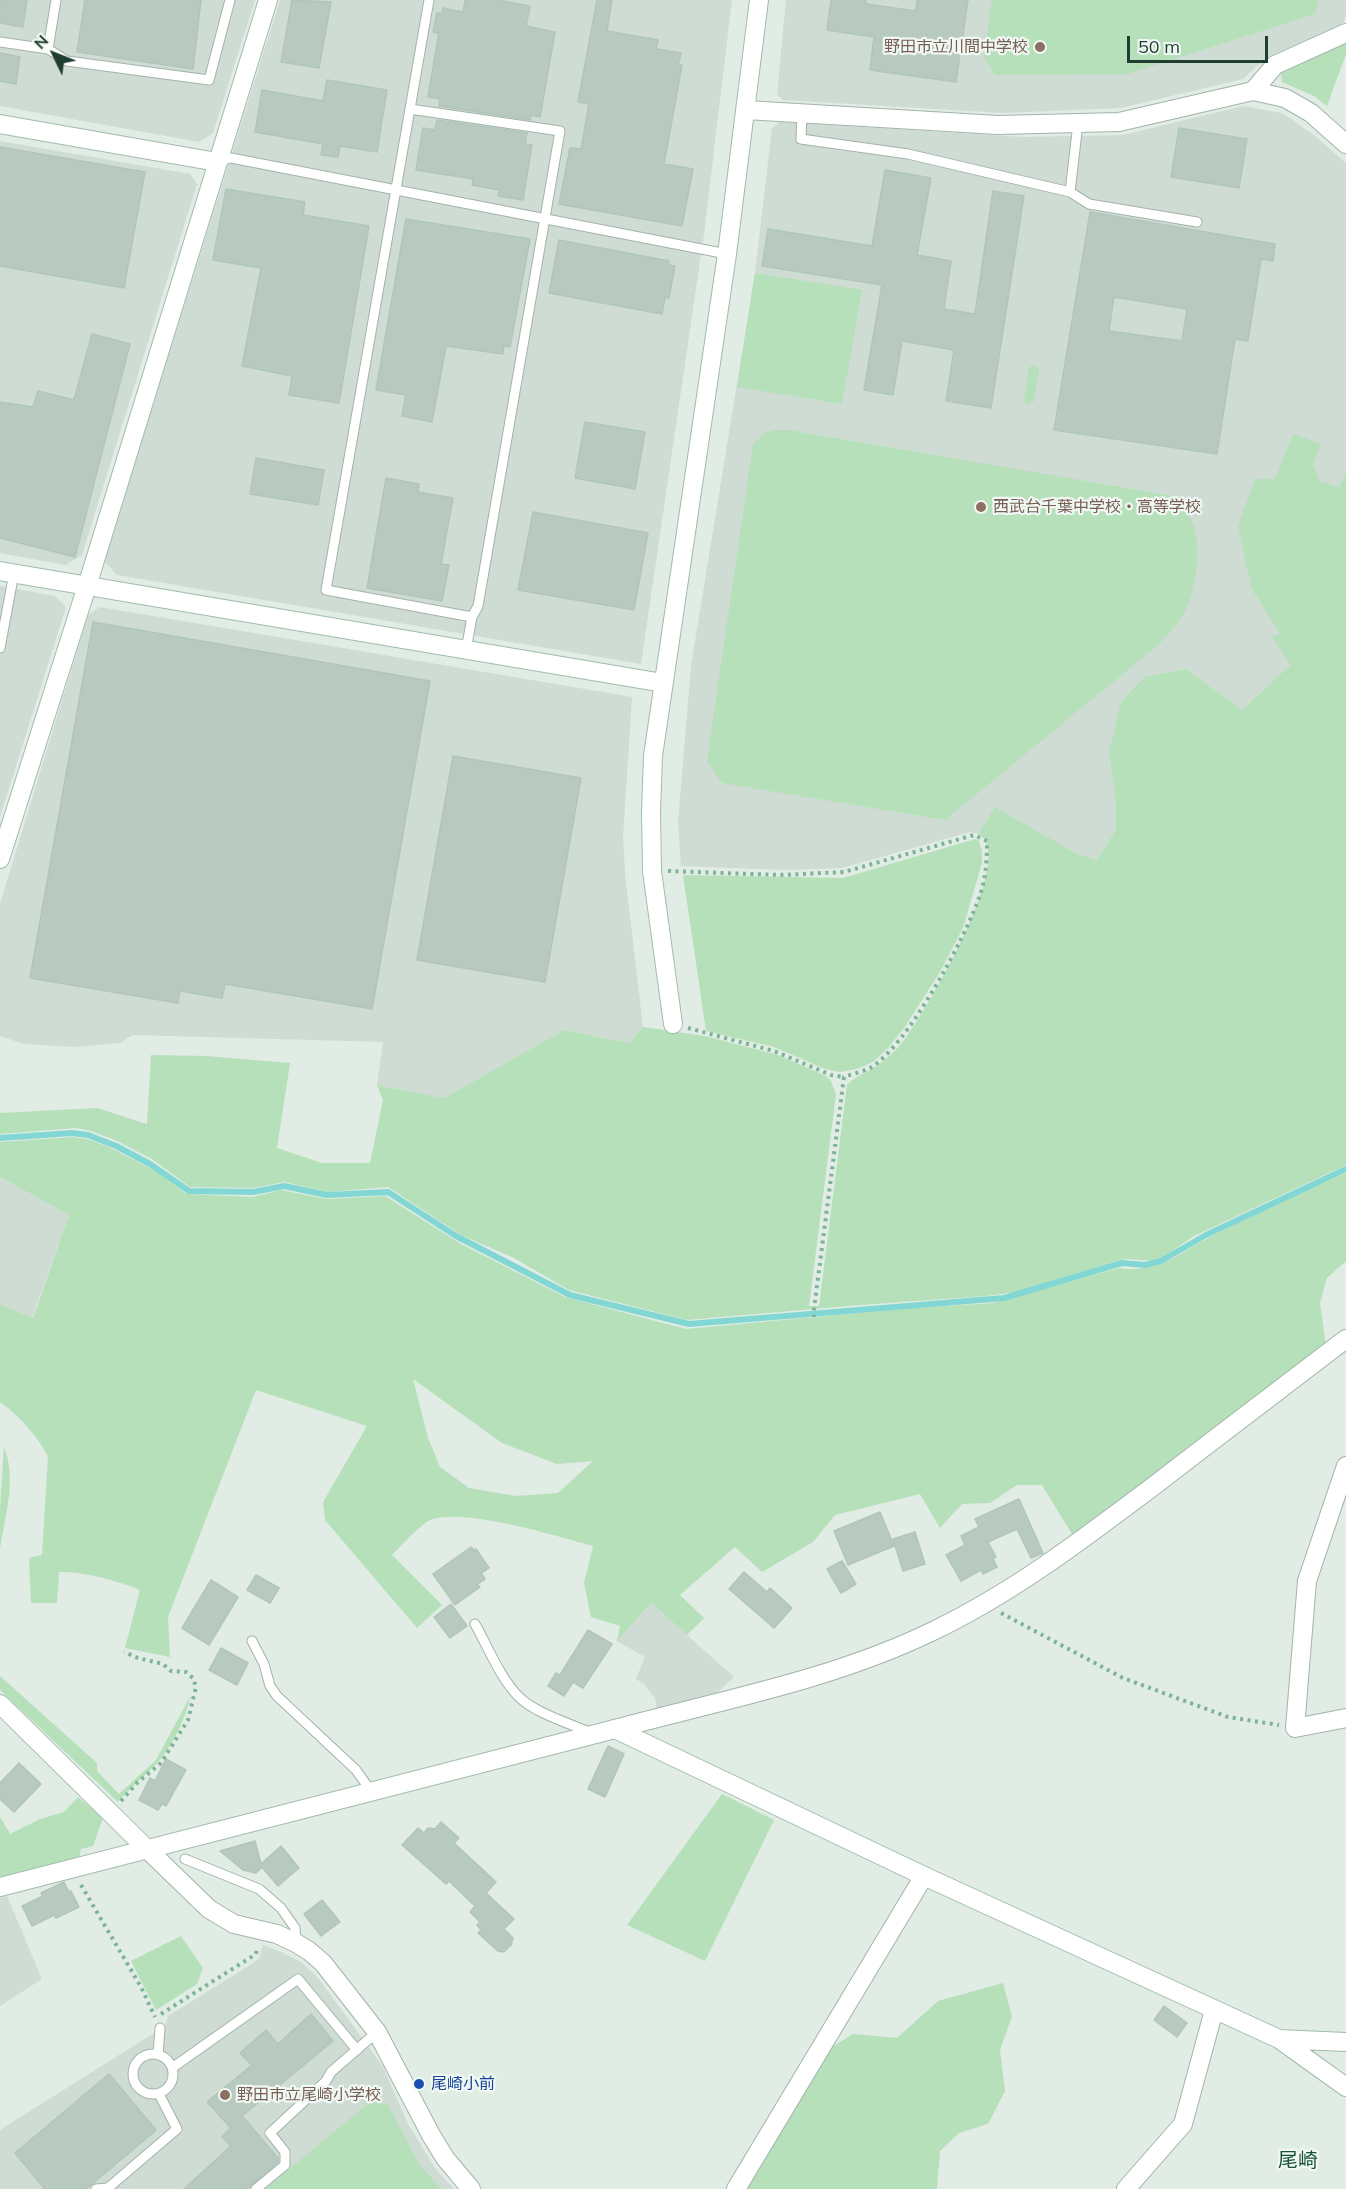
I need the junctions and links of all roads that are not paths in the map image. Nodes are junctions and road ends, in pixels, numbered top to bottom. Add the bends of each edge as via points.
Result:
1 (56, 0) edge
2 (230, 0) edge
3 (268, 0) edge
4 (429, 0) edge
5 (759, 0) edge
6 (1346, 33) edge
7 (0, 42) edge
8 (48, 49) junction
9 (1253, 91) junction
10 (410, 109) junction
11 (746, 110) junction
12 (802, 114) junction
13 (1078, 123) junction
14 (0, 124) edge
15 (1346, 144) edge
16 (217, 162) junction
17 (396, 190) junction
18 (1070, 192) junction
19 (545, 218) junction
20 (1197, 222) dead end
21 (727, 254) junction
22 (7, 572) edge
23 (87, 586) junction
24 (472, 616) junction
25 (0, 648) edge
26 (466, 650) junction
27 (663, 683) junction
28 (0, 858) edge
29 (672, 1024) road end
30 (1346, 1339) edge
31 (1346, 1466) edge
32 (475, 1624) dead end
33 (252, 1641) dead end
34 (0, 1704) edge
35 (1346, 1718) edge
36 (615, 1729) junction
37 (593, 1734) junction
38 (370, 1791) junction
39 (147, 1849) junction
40 (185, 1859) dead end
41 (924, 1876) junction
42 (0, 1887) edge
43 (296, 1942) junction
44 (1215, 2010) junction
45 (160, 2028) dead end
46 (377, 2032) junction
47 (1279, 2039) junction
48 (1346, 2042) edge
49 (357, 2050) junction
50 (158, 2055) junction
51 (172, 2067) junction
52 (1346, 2087) edge
53 (159, 2094) junction
54 (96, 2189) edge
55 (256, 2189) edge
56 (471, 2189) edge
57 (736, 2189) edge
58 (1126, 2189) edge

1 - 8 lane
2 - 8 lane via 209,80 67,61
3 - 16 street
4 - 10 lane
5 - 11 street
6 - 9 street via 1275,64
7 - 8 lane
9 - 13 street via 1119,122
9 - 15 street via 1285,98 1311,112
10 - 17 lane
10 - 19 lane via 560,131
11 - 12 street
11 - 21 street
12 - 13 street via 998,125
12 - 18 lane via 801,138 908,154
13 - 18 lane
14 - 16 street
16 - 17 lane via 231,158
16 - 23 street
17 - 19 lane
17 - 24 lane via 326,590
18 - 20 lane via 1089,204
19 - 21 lane
19 - 24 lane via 478,606
21 - 27 street
22 - 23 street
22 - 25 lane
23 - 26 street
23 - 28 street
24 - 26 lane
26 - 27 street
27 - 29 street via 653,756 652,871
30 - 36 street via 1062,1555 985,1604 858,1663
31 - 35 street via 1307,1581 1295,1728
32 - 37 lane via 518,1697 531,1707
33 - 38 lane via 277,1696 356,1770
34 - 39 street
36 - 37 street
36 - 41 street
37 - 38 street
38 - 39 street
39 - 42 street
39 - 43 street via 209,1910 234,1924
40 - 43 lane via 259,1889 281,1908 295,1928
41 - 44 street
41 - 57 street
43 - 46 street via 323,1963
44 - 47 street
44 - 58 street via 1183,2124
45 - 50 lane
46 - 49 lane
46 - 56 street via 431,2135
47 - 48 street
47 - 52 street
49 - 51 lane via 298,1979
49 - 55 lane via 270,2133 285,2152 285,2164
50 - 51 lane
50 - 53 lane via 146,2056 136,2064 134,2077 140,2089
51 - 53 lane via 170,2086
53 - 54 lane via 177,2129 108,2188

